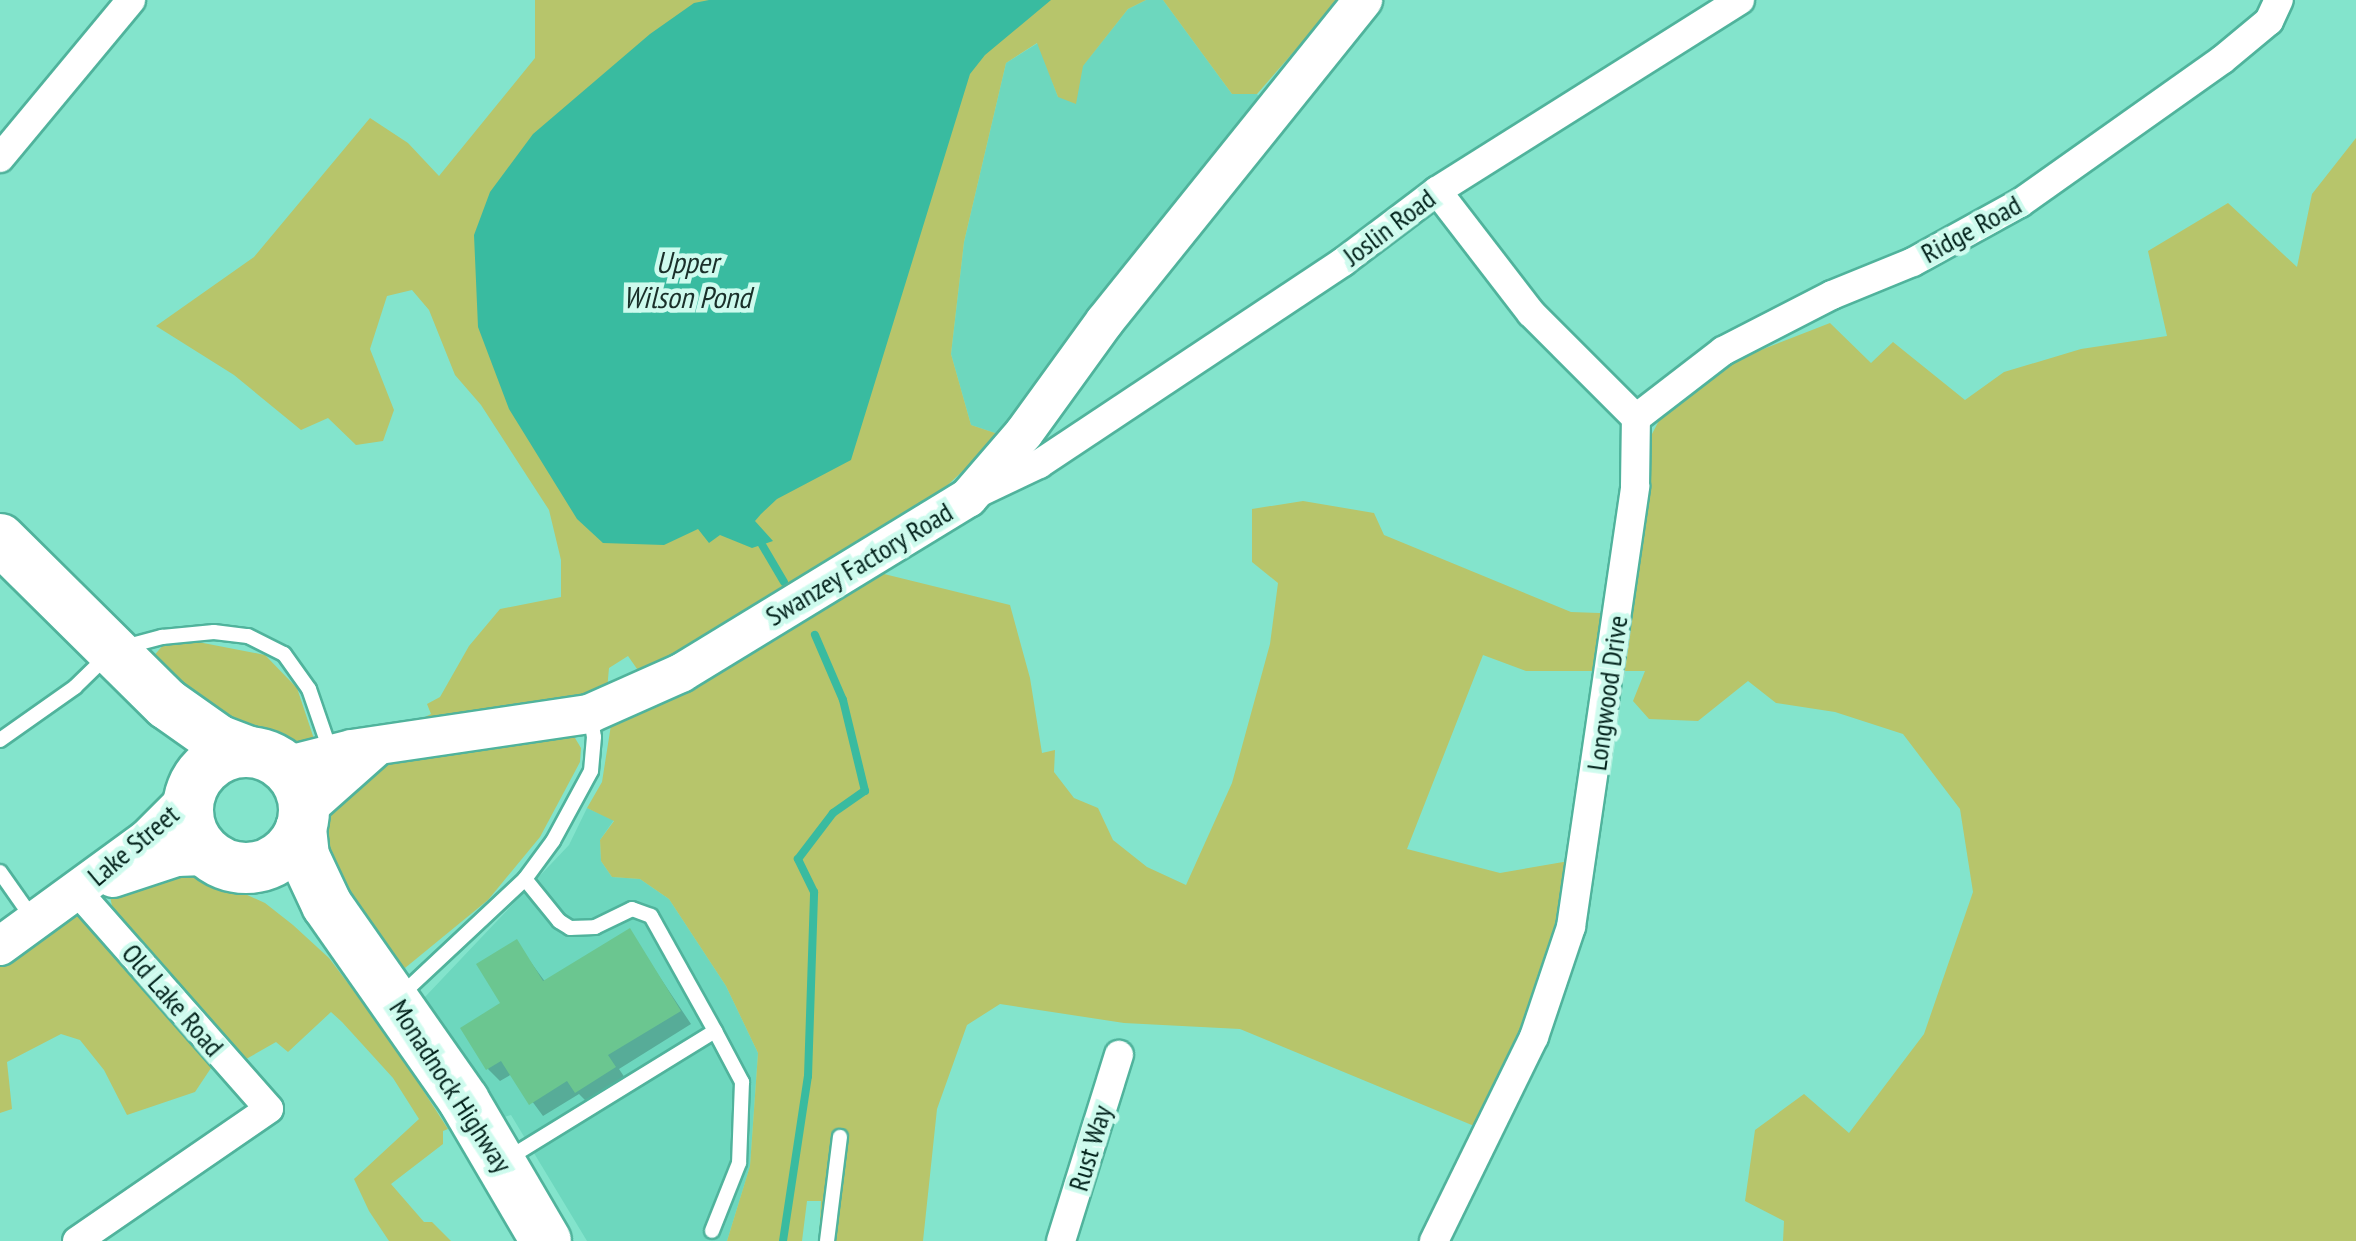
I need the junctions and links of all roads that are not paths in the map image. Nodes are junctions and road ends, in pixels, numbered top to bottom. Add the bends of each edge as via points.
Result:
1 (131, 0) edge
2 (1364, 0) edge
3 (1740, 0) edge
4 (2279, 0) edge
5 (0, 158) edge
6 (1437, 191) junction
7 (1636, 418) junction
8 (1034, 447) junction
9 (0, 539) edge
10 (112, 650) junction
11 (167, 704) junction
12 (590, 714) junction
13 (0, 740) edge
14 (376, 746) junction
15 (331, 754) junction
16 (264, 757) junction
17 (188, 798) junction
18 (302, 820) junction
19 (223, 862) junction
20 (0, 872) edge
21 (526, 879) junction
22 (77, 890) junction
23 (33, 919) junction
24 (347, 937) junction
25 (0, 946) edge
26 (397, 999) junction
27 (714, 1032) junction
28 (1118, 1056) dead end
29 (840, 1137) dead end
30 (502, 1162) junction
31 (712, 1231) dead end
32 (77, 1241) edge
33 (546, 1241) edge
34 (827, 1241) edge
35 (1061, 1241) edge
36 (1434, 1241) edge

1 - 5 street
2 - 8 street, Swanzey Factory Road via 1105,321
3 - 6 street, Joslin Road
4 - 7 street, Ridge Road via 2270,21 2222,60 2020,203 1723,352
6 - 7 street via 1532,313
6 - 8 street, Joslin Road via 1328,272
7 - 36 street, Longwood Drive via 1635,486 1571,926 1534,1037
8 - 12 street, Swanzey Factory Road via 968,498 681,674
9 - 10 highway
10 - 11 highway
10 - 13 lane via 75,687
10 - 15 lane via 162,636 214,632 269,644 309,689
11 - 16 highway via 218,740
11 - 17 highway via 188,759
12 - 14 street, Swanzey Factory Road
12 - 21 lane via 591,771
14 - 15 street, Swanzey Factory Road
14 - 18 street
15 - 16 street, Swanzey Factory Road via 297,763
16 - 17 highway via 233,753 205,768
16 - 18 highway via 299,786
17 - 19 highway via 192,835
17 - 22 street, Lake Street via 156,832
18 - 19 highway via 288,851 273,862
18 - 24 highway, Monadnock Highway via 304,856
19 - 22 street, Lake Street via 158,862
19 - 24 highway, Monadnock Highway via 266,881
20 - 23 lane
21 - 26 lane
21 - 27 lane via 570,928 595,927 632,910 651,916
22 - 23 street, Lake Street
22 - 32 street, Old Lake Road via 268,1109
23 - 25 street, Lake Street
24 - 26 highway, Monadnock Highway
26 - 30 highway, Monadnock Highway
27 - 30 lane
27 - 31 lane via 742,1082 739,1163
28 - 35 street, Rust Way
29 - 34 lane
30 - 33 highway, Monadnock Highway

